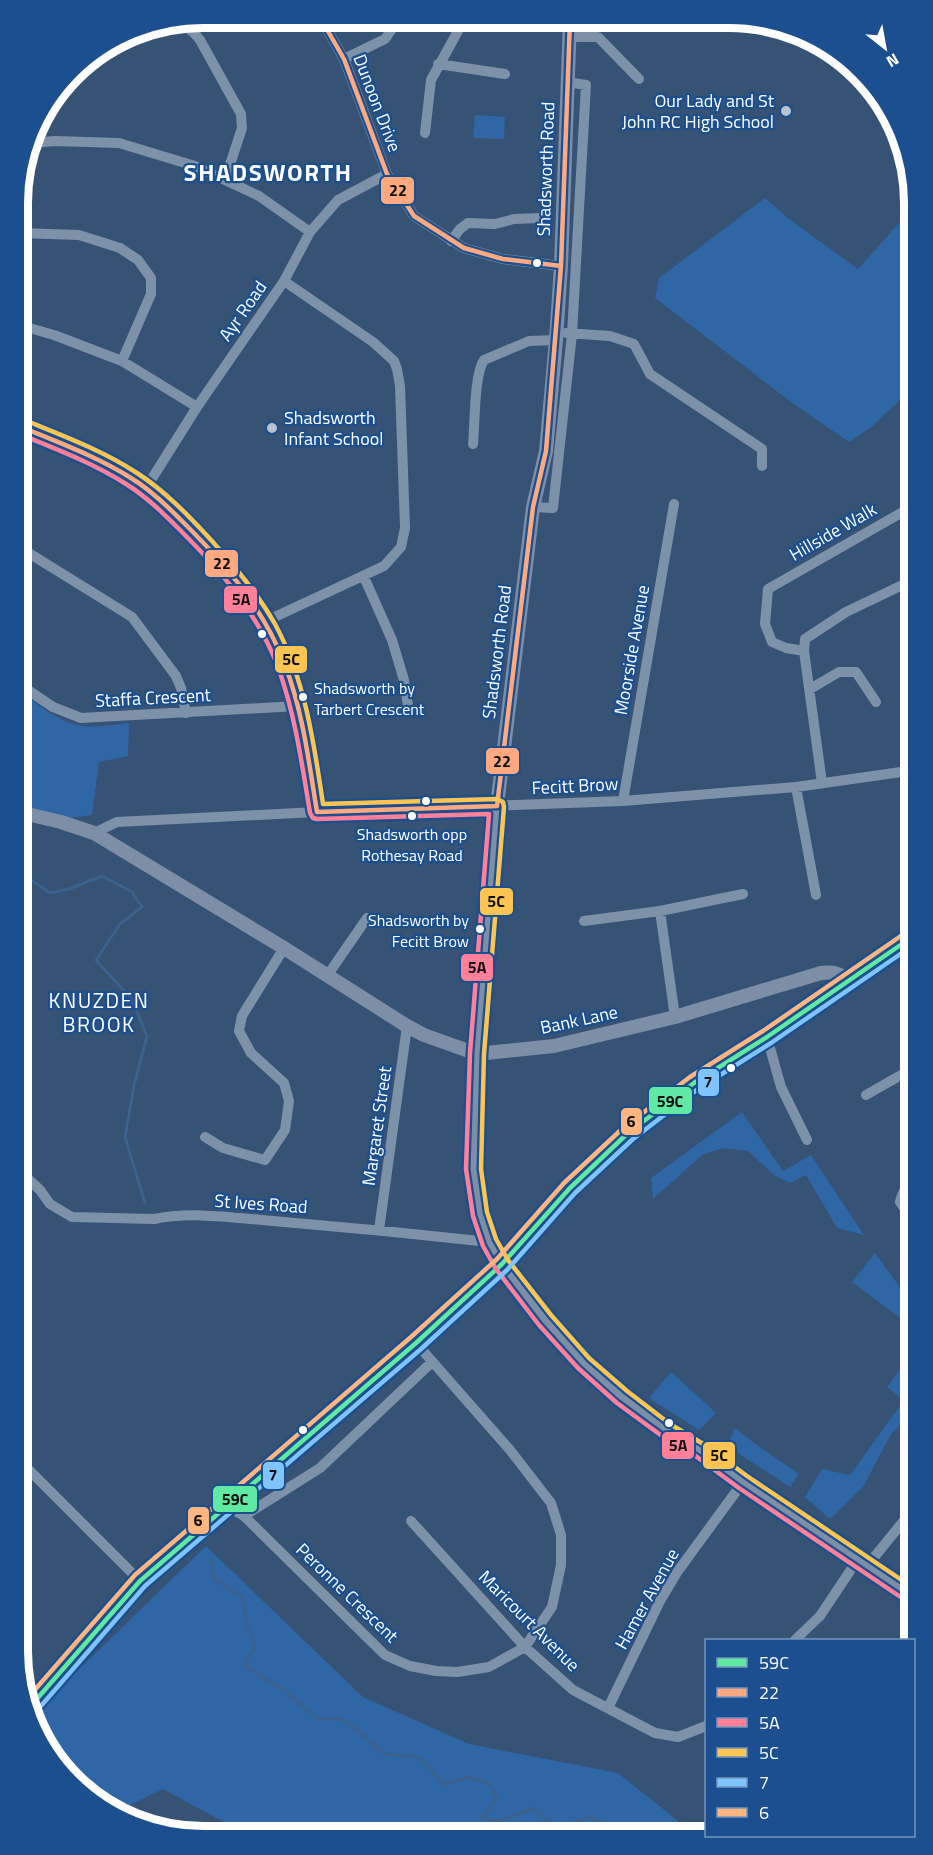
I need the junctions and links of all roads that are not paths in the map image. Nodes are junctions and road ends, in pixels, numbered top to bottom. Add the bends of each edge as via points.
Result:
1 (326, 28) edge
2 (393, 28) edge
3 (459, 28) edge
4 (570, 28) edge
5 (188, 29) edge
6 (569, 37) junction
7 (344, 59) junction
8 (438, 64) junction
9 (506, 74) dead end
10 (639, 79) dead end
11 (567, 82) junction
12 (425, 133) dead end
13 (40, 142) edge
14 (387, 174) junction
15 (225, 180) junction
16 (540, 218) dead end
17 (310, 232) junction
18 (28, 234) edge
19 (451, 240) junction
20 (561, 266) junction
21 (284, 281) junction
22 (28, 328) edge
23 (572, 334) junction
24 (556, 335) junction
25 (122, 361) junction
26 (196, 407) junction
27 (28, 430) edge
28 (473, 444) dead end
29 (762, 466) dead end
30 (146, 488) junction
31 (674, 504) dead end
32 (533, 507) junction
33 (904, 511) edge
34 (28, 553) edge
35 (364, 577) junction
36 (904, 584) edge
37 (264, 622) junction
38 (804, 651) junction
39 (810, 689) junction
40 (28, 690) edge
41 (876, 702) dead end
42 (298, 706) junction
43 (408, 706) dead end
44 (186, 713) junction
45 (904, 772) edge
46 (822, 783) junction
47 (796, 787) junction
48 (623, 801) junction
49 (498, 806) junction
50 (317, 812) junction
51 (28, 814) edge
52 (94, 833) junction
53 (743, 894) dead end
54 (816, 895) dead end
55 (660, 911) junction
56 (368, 918) dead end
57 (584, 921) dead end
58 (904, 945) edge
59 (284, 948) junction
60 (327, 976) junction
61 (848, 981) junction
62 (675, 1017) junction
63 (407, 1026) junction
64 (767, 1037) junction
65 (477, 1054) junction
66 (904, 1074) edge
67 (866, 1095) dead end
68 (205, 1137) dead end
69 (807, 1140) dead end
70 (28, 1179) edge
71 (904, 1190) edge
72 (904, 1208) edge
73 (379, 1230) junction
74 (489, 1242) junction
75 (502, 1264) junction
76 (416, 1343) junction
77 (432, 1362) junction
78 (28, 1470) edge
79 (743, 1482) junction
80 (225, 1505) junction
81 (244, 1516) junction
82 (904, 1519) edge
83 (411, 1521) dead end
84 (863, 1562) junction
85 (140, 1581) junction
86 (904, 1590) edge
87 (797, 1639) edge
88 (525, 1647) junction
89 (36, 1701) edge
90 (608, 1708) junction
91 (705, 1726) edge

1 - 7 street, Dunoon Drive
2 - 7 street via 385,39
3 - 8 street
4 - 6 main road, Shadsworth Road
5 - 15 street via 200,40 241,114 242,128
6 - 10 street via 598,37
6 - 11 main road, Shadsworth Road
7 - 14 street, Dunoon Drive
8 - 9 street
8 - 12 street via 431,80
11 - 20 main road, Shadsworth Road
11 - 23 street, Shadsworth Road via 586,85
13 - 15 street via 119,143 195,166
14 - 17 street, Ayr Road via 338,200
14 - 19 street, Dunoon Drive via 414,216
15 - 17 street via 259,196
16 - 19 street via 468,224
17 - 21 street, Ayr Road
18 - 25 street via 80,235 120,248 138,260 151,278 151,294
19 - 20 street, Dunoon Drive via 464,248 503,259
20 - 24 main road, Shadsworth Road
21 - 26 street, Ayr Road
21 - 35 street via 373,342 394,361 397,369 404,540 392,560
22 - 25 street
23 - 24 street
23 - 29 street via 610,336 634,344 650,374 762,449
23 - 32 street, Shadsworth Road via 553,508
24 - 28 street via 529,341 481,363
24 - 32 main road, Shadsworth Road via 546,451
25 - 26 street
26 - 30 street, Ayr Road
27 - 30 street via 98,460
30 - 37 street via 225,566
31 - 48 street, Moorside Avenue
32 - 49 main road, Shadsworth Road
33 - 38 street, Hillside Walk via 768,589 765,624 772,642
34 - 44 street via 132,617 176,676
35 - 37 street
35 - 43 street via 392,640
36 - 38 street via 846,612 805,639
37 - 42 street via 285,664
38 - 39 street
39 - 41 street via 839,672 856,672
39 - 46 street
40 - 44 street, Staffa Crescent via 53,707 81,718
42 - 44 street, Staffa Crescent
42 - 50 street
45 - 46 street, Fecitt Brow
46 - 47 street, Fecitt Brow
47 - 48 street, Fecitt Brow
47 - 54 street
48 - 49 street, Fecitt Brow
49 - 50 street, Fecitt Brow
49 - 65 main road, Shadsworth Road
50 - 52 street, Fecitt Brow via 117,822
51 - 52 main road
52 - 59 main road, Bank Lane
53 - 55 street
55 - 57 street
55 - 62 street
56 - 60 street
58 - 61 main road
59 - 60 main road, Bank Lane
59 - 68 street via 242,1016 239,1031 251,1053 284,1083 289,1101 285,1130 265,1160 224,1148
60 - 63 main road, Bank Lane
61 - 62 main road, Bank Lane via 843,975 821,973
61 - 64 main road
62 - 65 main road, Bank Lane via 554,1046
63 - 65 main road, Bank Lane
63 - 73 street, Margaret Street
64 - 69 street via 781,1087
64 - 75 main road via 694,1083 628,1133 570,1188
65 - 74 main road, Shadsworth Road via 473,1169
66 - 67 street
70 - 73 street, St Ives Road via 50,1204 72,1217 218,1216
71 - 72 street via 900,1202
73 - 74 street, St Ives Road
74 - 75 main road, Shadsworth Road
75 - 76 main road
75 - 79 main road, Shadsworth Road via 584,1363 666,1430
76 - 77 street, Peronne Crescent
76 - 80 main road
77 - 81 street via 320,1468
77 - 88 street, Peronne Crescent via 551,1503 561,1535 561,1565 552,1607
78 - 85 street
79 - 84 main road, Shadsworth Road
79 - 90 street, Hamer Avenue via 660,1601
80 - 81 street, Peronne Crescent
80 - 85 main road
81 - 88 street, Peronne Crescent via 385,1655 410,1666 457,1672 489,1667
82 - 84 street
83 - 88 street, Maricourt Avenue
84 - 86 main road, Shadsworth Road
84 - 87 street
85 - 89 main road
88 - 90 street, Maricourt Avenue via 573,1689
90 - 91 street, Maricourt Avenue via 655,1733 678,1737

